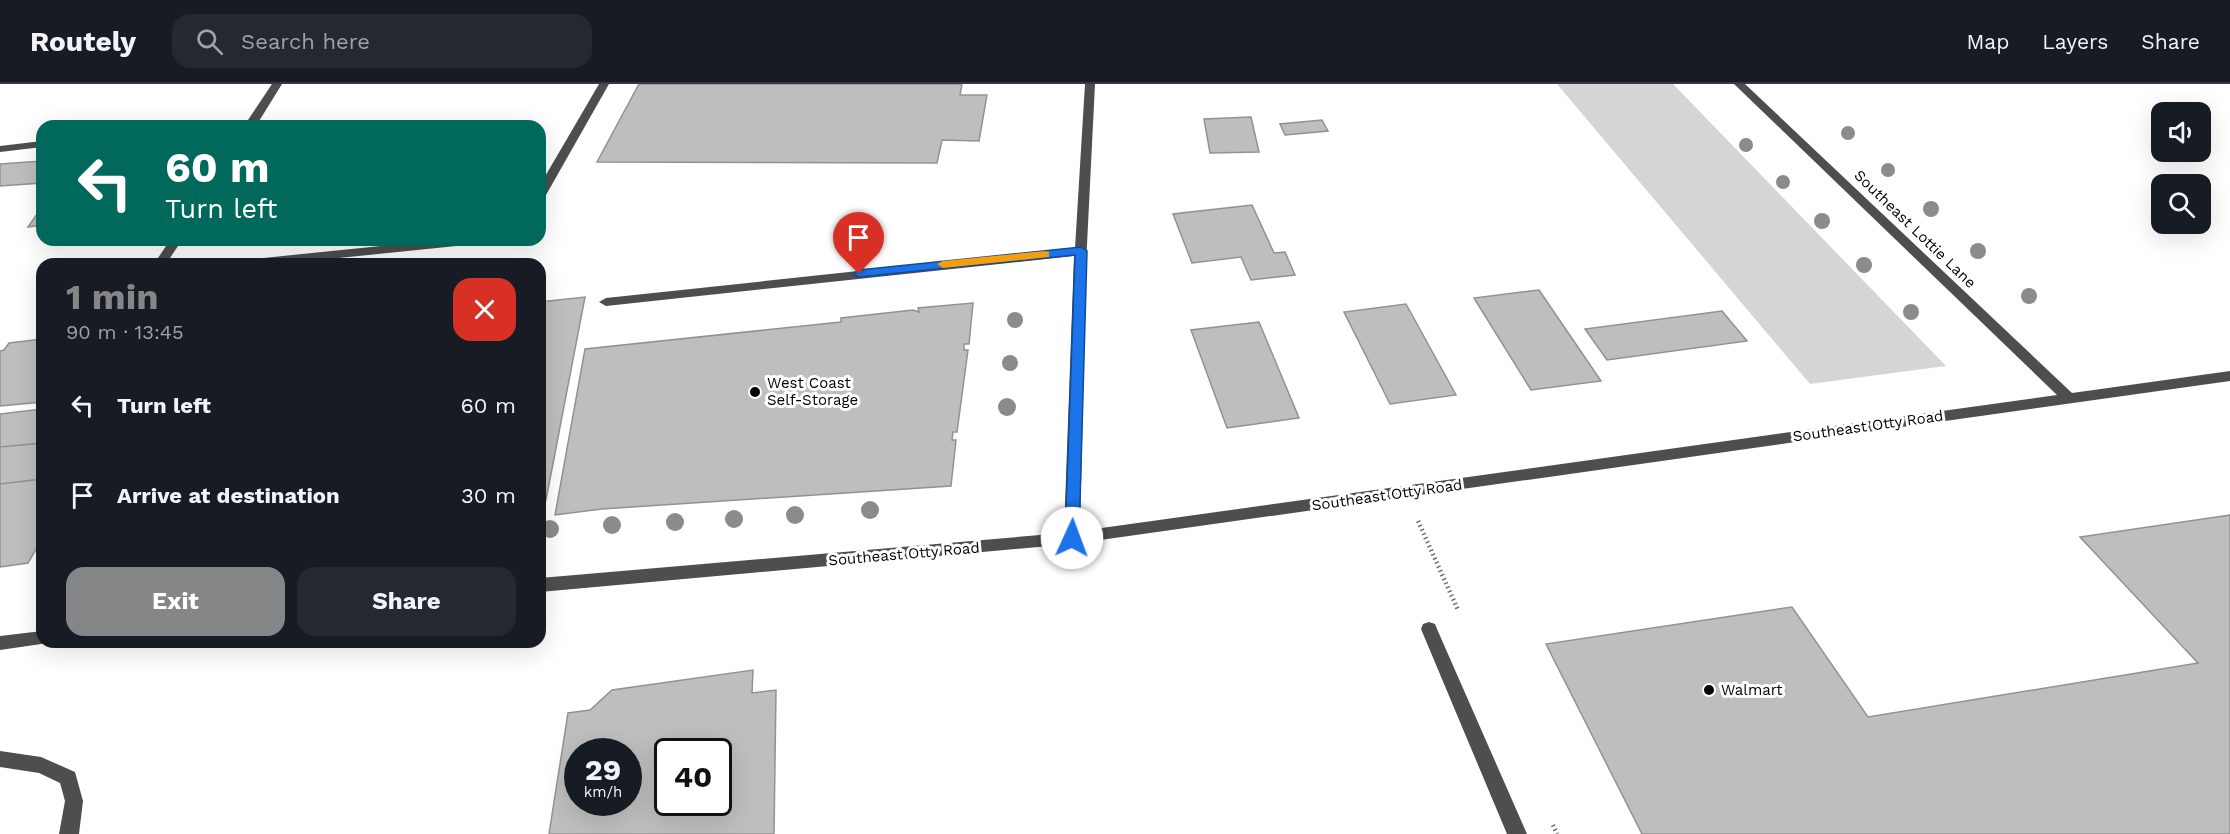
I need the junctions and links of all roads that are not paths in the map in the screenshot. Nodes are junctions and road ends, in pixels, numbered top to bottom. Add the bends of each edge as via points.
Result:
1 (277, 84) edge
2 (604, 84) edge
3 (1090, 84) edge
4 (1739, 84) edge
5 (254, 120) edge
6 (36, 145) edge
7 (0, 149) edge
8 (546, 185) edge
9 (418, 246) edge
10 (1081, 251) junction
11 (301, 258) edge
12 (606, 302) dead end
13 (2230, 376) edge
14 (2068, 398) junction
15 (1072, 538) junction
16 (546, 584) edge
17 (1429, 630) dead end
18 (36, 639) edge
19 (0, 643) edge
20 (0, 759) edge
21 (69, 834) edge
22 (1517, 834) edge

1 - 5 street
2 - 8 street
3 - 10 street
4 - 14 street, Southeast Lottie Lane
6 - 7 street
9 - 11 street
10 - 12 street
10 - 15 street
13 - 14 street, Southeast Otty Road
14 - 15 street, Southeast Otty Road
15 - 16 street, Southeast Otty Road
17 - 22 street
18 - 19 street
20 - 21 street via 41,765 68,778 74,801

